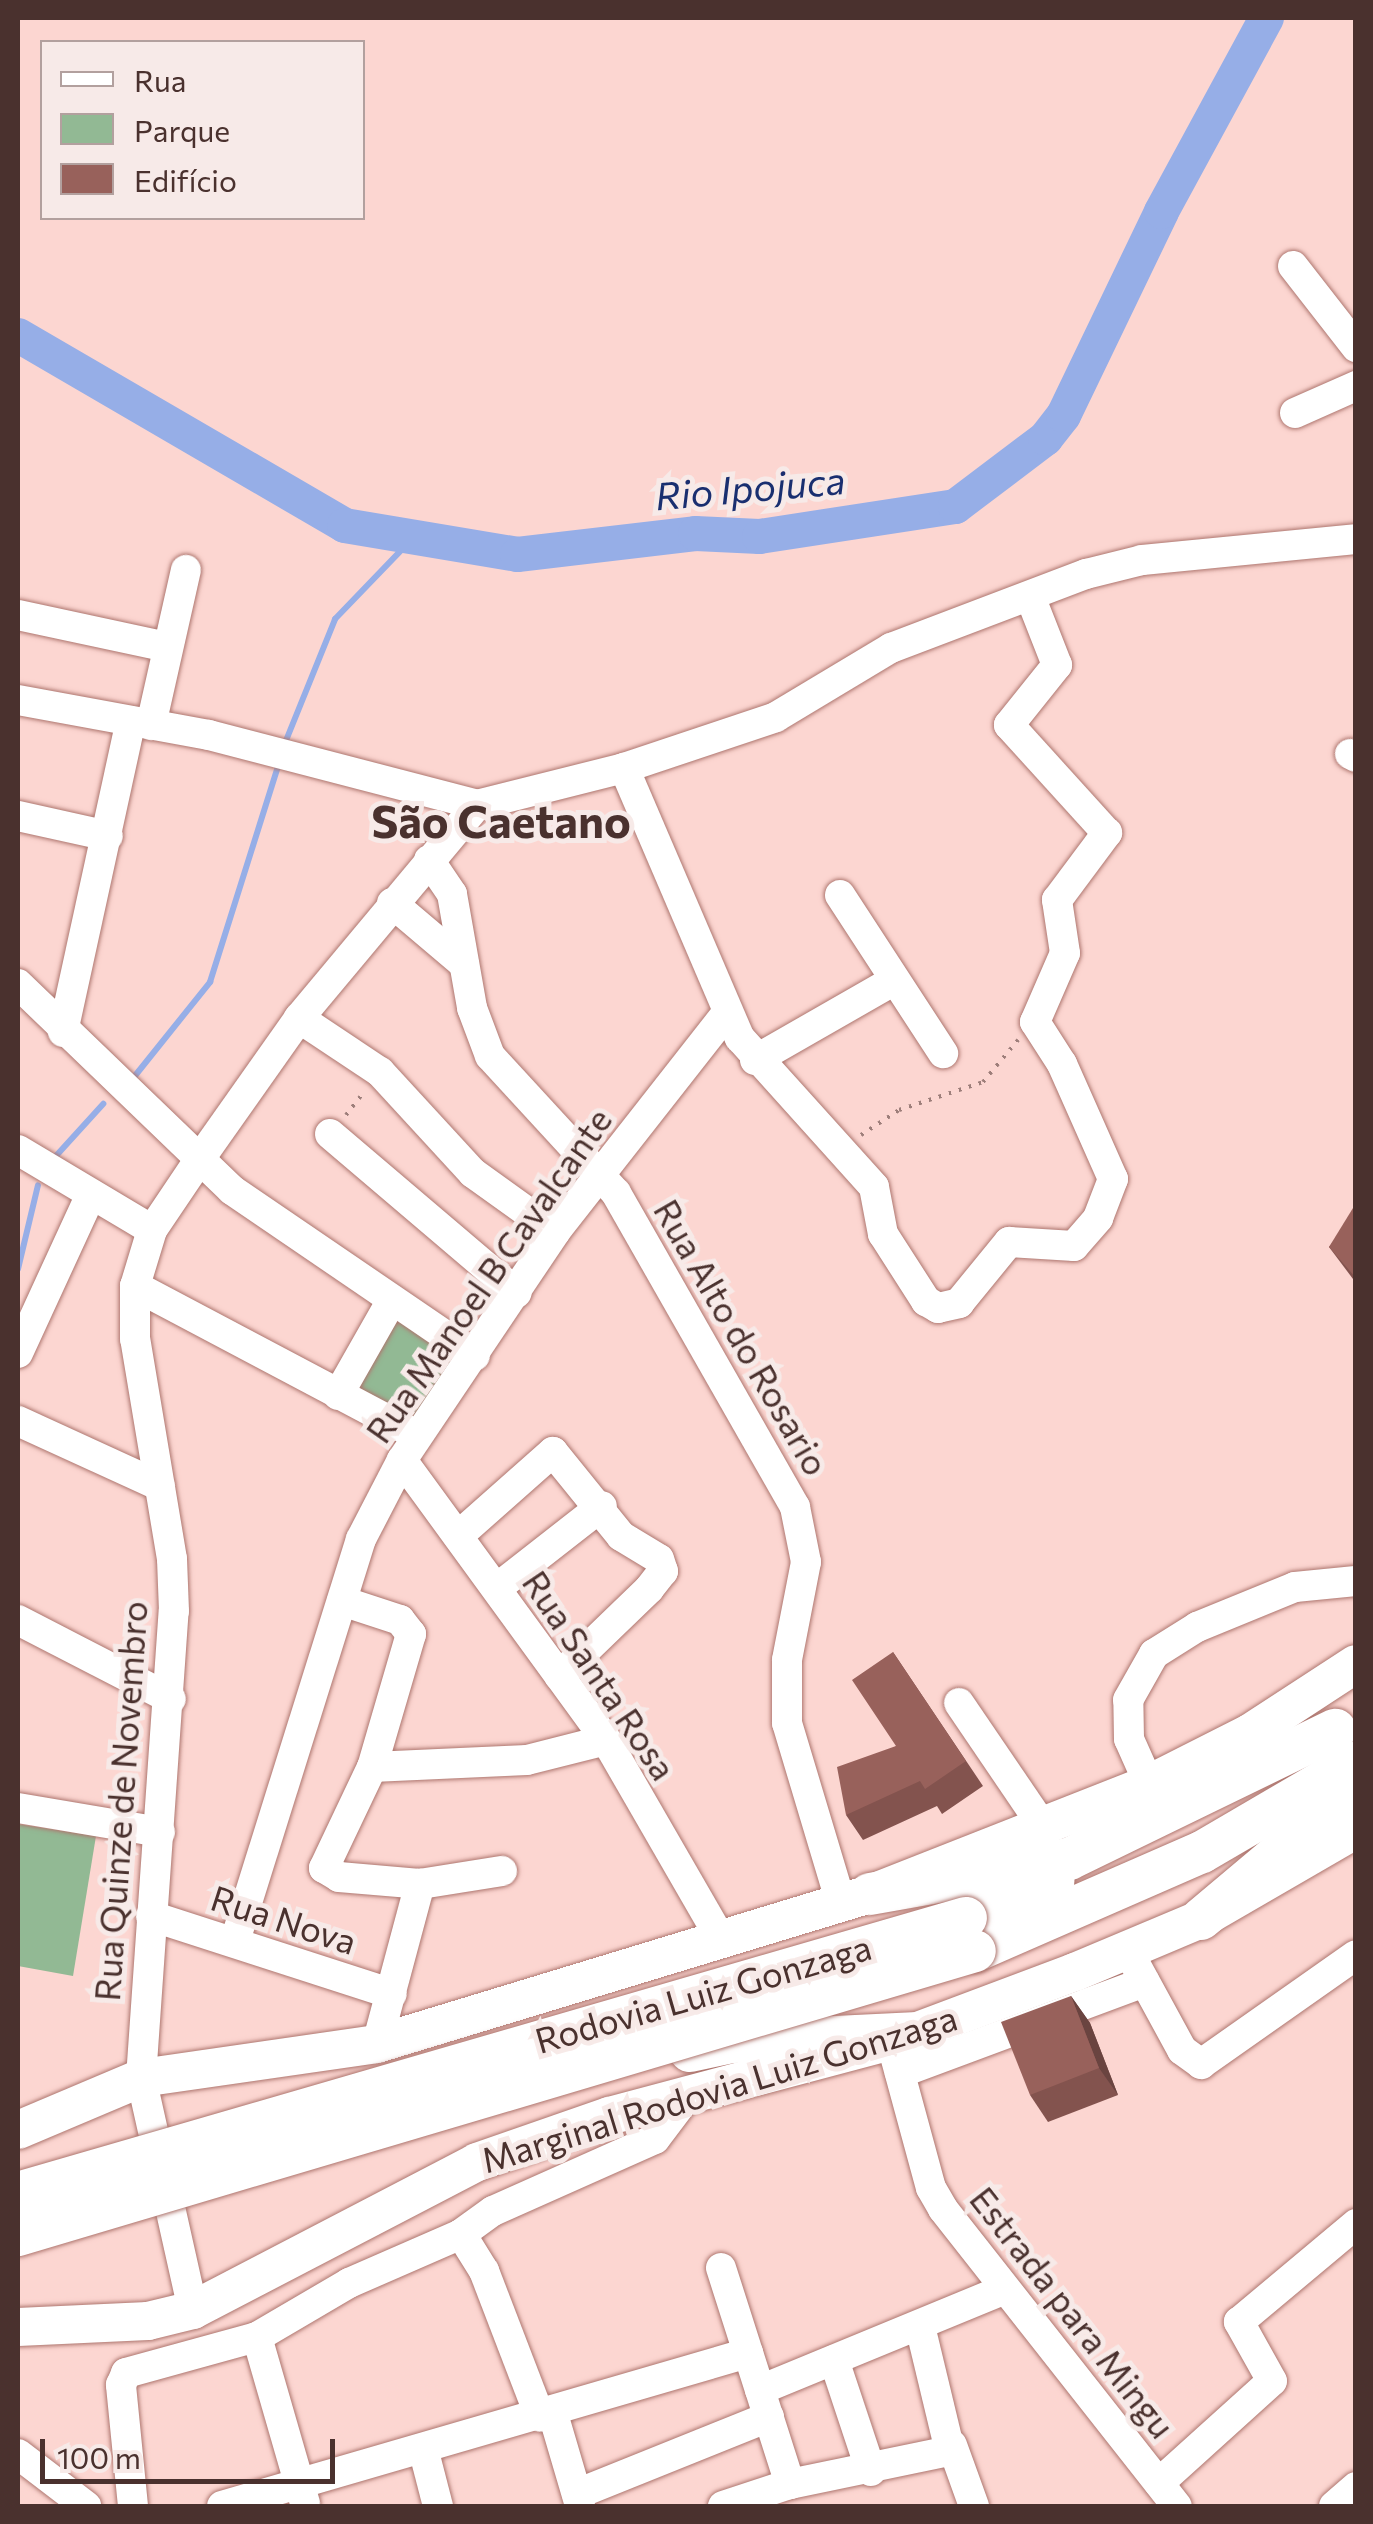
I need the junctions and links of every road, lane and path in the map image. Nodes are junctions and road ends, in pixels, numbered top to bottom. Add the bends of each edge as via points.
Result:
1 (1293, 266) dead end
2 (1356, 347) edge
3 (1356, 386) edge
4 (1296, 413) dead end
5 (1356, 539) edge
6 (186, 570) dead end
7 (1030, 596) junction
8 (18, 616) edge
9 (167, 648) junction
10 (18, 700) edge
11 (141, 723) junction
12 (624, 768) junction
13 (477, 805) junction
14 (18, 816) edge
15 (108, 836) junction
16 (429, 860) junction
17 (840, 896) dead end
18 (392, 903) junction
19 (464, 964) junction
20 (893, 982) junction
21 (18, 984) edge
22 (727, 1013) junction
23 (299, 1018) junction
24 (1035, 1022) junction
25 (62, 1032) junction
26 (943, 1053) dead end
27 (756, 1060) junction
28 (380, 1072) junction
29 (330, 1134) joint
30 (18, 1150) edge
31 (841, 1150) junction
32 (199, 1160) junction
33 (600, 1174) junction
34 (91, 1194) junction
35 (152, 1230) junction
36 (555, 1232) junction
37 (135, 1286) junction
38 (516, 1293) junction
39 (392, 1300) junction
40 (18, 1353) edge
41 (476, 1356) junction
42 (338, 1395) junction
43 (18, 1420) edge
44 (409, 1447) junction
45 (160, 1486) junction
46 (602, 1506) junction
47 (458, 1536) junction
48 (1356, 1581) edge
49 (497, 1588) junction
50 (342, 1601) junction
51 (18, 1620) edge
52 (1356, 1664) edge
53 (559, 1676) junction
54 (172, 1699) junction
55 (959, 1702) dead end
56 (1348, 1736) edge
57 (606, 1740) junction
58 (372, 1767) junction
59 (1149, 1784) junction
60 (1356, 1789) edge
61 (18, 1808) edge
62 (1044, 1828) junction
63 (1356, 1829) edge
64 (160, 1832) junction
65 (502, 1871) dead end
66 (420, 1884) junction
67 (856, 1899) junction
68 (151, 1916) junction
69 (1201, 1919) junction
70 (971, 1934) junction
71 (722, 1940) junction
72 (235, 1941) junction
73 (1356, 1955) edge
74 (1136, 1965) junction
75 (392, 1994) junction
76 (377, 2044) junction
77 (901, 2049) junction
78 (141, 2078) junction
79 (494, 2092) junction
80 (686, 2098) junction
81 (18, 2130) edge
82 (18, 2193) edge
83 (1356, 2224) edge
84 (18, 2235) edge
85 (452, 2239) junction
86 (721, 2268) dead end
87 (1005, 2289) junction
88 (193, 2310) junction
89 (920, 2326) junction
90 (18, 2327) edge
91 (257, 2337) junction
92 (748, 2353) junction
93 (834, 2360) junction
94 (764, 2403) junction
95 (546, 2416) junction
96 (952, 2445) junction
97 (424, 2452) junction
98 (18, 2454) edge
99 (871, 2470) junction
100 (790, 2484) junction
101 (1168, 2495) edge
102 (303, 2497) edge
103 (579, 2500) edge
104 (86, 2506) edge
105 (133, 2506) edge
106 (222, 2506) edge
107 (438, 2506) edge
108 (723, 2506) edge
109 (974, 2506) edge

1 - 2 street
3 - 4 street
5 - 7 street via 1142,560
6 - 9 street
7 - 12 street via 891,648 788,713
7 - 24 street via 1057,665 1010,720 1012,730 1107,833 1056,900 1066,953
8 - 9 street
9 - 11 street
10 - 11 street
11 - 13 street via 302,756
11 - 15 street
12 - 13 street
12 - 22 street
13 - 16 street, Rua Quinze de Novembro
14 - 15 street
15 - 25 street
16 - 18 street, Rua Quinze de Novembro
16 - 19 street, Rua Alto do Rosario via 452,894
17 - 20 street
18 - 19 street
18 - 23 street, Rua Quinze de Novembro
19 - 33 street, Rua Alto do Rosario via 490,1056
20 - 26 street
20 - 27 street
21 - 25 street
22 - 27 street
22 - 33 street, Rua Manoel B Cavalcante
23 - 28 street
23 - 32 street, Rua Quinze de Novembro
24 - 31 path via 983,1082 900,1110
24 - 31 street via 1109,1164 1112,1191 1074,1246 1009,1242 967,1297 938,1308 916,1288 883,1234 874,1186
25 - 32 street
27 - 31 street
28 - 29 path
28 - 36 street via 473,1173
29 - 38 street
30 - 34 street
32 - 35 street, Rua Quinze de Novembro
32 - 39 street
33 - 36 street, Rua Manoel B Cavalcante
33 - 67 street, Rua Alto do Rosario via 630,1215 799,1520 806,1562 787,1660 787,1723
34 - 35 street
34 - 40 street
35 - 37 street, Rua Quinze de Novembro
36 - 38 street, Rua Manoel B Cavalcante
37 - 42 street
37 - 45 street, Rua Quinze de Novembro via 135,1339
38 - 41 street, Rua Manoel B Cavalcante
39 - 41 street
39 - 42 street
41 - 44 street, Rua Manoel B Cavalcante
42 - 44 street
43 - 45 street
44 - 47 street, Rua Santa Rosa
44 - 50 street, Rua Manoel B Cavalcante via 361,1539
45 - 54 street, Rua Quinze de Novembro via 172,1560
46 - 47 street via 554,1452
46 - 49 street
46 - 53 street via 622,1536 659,1559 664,1572
47 - 49 street, Rua Santa Rosa
48 - 59 street via 1295,1586 1197,1627 1154,1654 1128,1700 1129,1740
49 - 53 street, Rua Santa Rosa
50 - 58 street via 411,1628
50 - 72 street, Rua Manoel B Cavalcante
51 - 54 street
52 - 59 main road via 1250,1733
53 - 57 street, Rua Santa Rosa
54 - 64 street, Rua Quinze de Novembro
55 - 62 street
56 - 67 highway via 1070,1858
56 - 70 highway, Rodovia Luiz Gonzaga
57 - 58 street via 527,1760
57 - 71 street, Rua Santa Rosa
58 - 66 street via 324,1868 339,1877
59 - 62 main road
60 - 69 highway
61 - 64 street
62 - 67 main road
63 - 69 main road, Marginal Rodovia Luiz Gonzaga
64 - 68 street, Rua Quinze de Novembro
65 - 66 street
66 - 75 street
67 - 71 main road
68 - 72 street, Rua Nova
68 - 78 street, Rua Quinze de Novembro
69 - 74 main road, Marginal Rodovia Luiz Gonzaga
70 - 79 highway, Rodovia Luiz Gonzaga, bridge
70 - 82 highway, Rodovia Luiz Gonzaga, bridge
71 - 76 main road
72 - 75 street, Rua Nova
73 - 74 street via 1202,2064 1182,2050
74 - 77 main road, Marginal Rodovia Luiz Gonzaga
75 - 76 street
76 - 78 main road
77 - 79 highway via 732,2042
77 - 80 main road, Marginal Rodovia Luiz Gonzaga
77 - 87 street, Estrada para Mingu via 931,2188
78 - 81 main road
78 - 88 street, Rua Quinze de Novembro
79 - 84 highway, Rodovia Luiz Gonzaga, bridge
80 - 85 street via 655,2138 493,2210
80 - 88 main road, Marginal Rodovia Luiz Gonzaga via 609,2116 476,2162
83 - 101 street via 1239,2322 1272,2382
85 - 91 street via 349,2282
85 - 95 street via 484,2270
86 - 92 street
87 - 89 street
87 - 101 street, Estrada para Mingu
88 - 90 main road, Marginal Rodovia Luiz Gonzaga via 148,2322
89 - 93 street
89 - 96 street
91 - 102 street
91 - 105 street via 126,2373 121,2385
92 - 94 street
92 - 95 street
93 - 94 street
93 - 99 street
94 - 100 street
94 - 103 street
95 - 97 street
95 - 103 street
96 - 99 street via 944,2456
96 - 109 street
97 - 102 street
97 - 107 street
98 - 104 street
99 - 100 street
100 - 108 street
102 - 106 street

